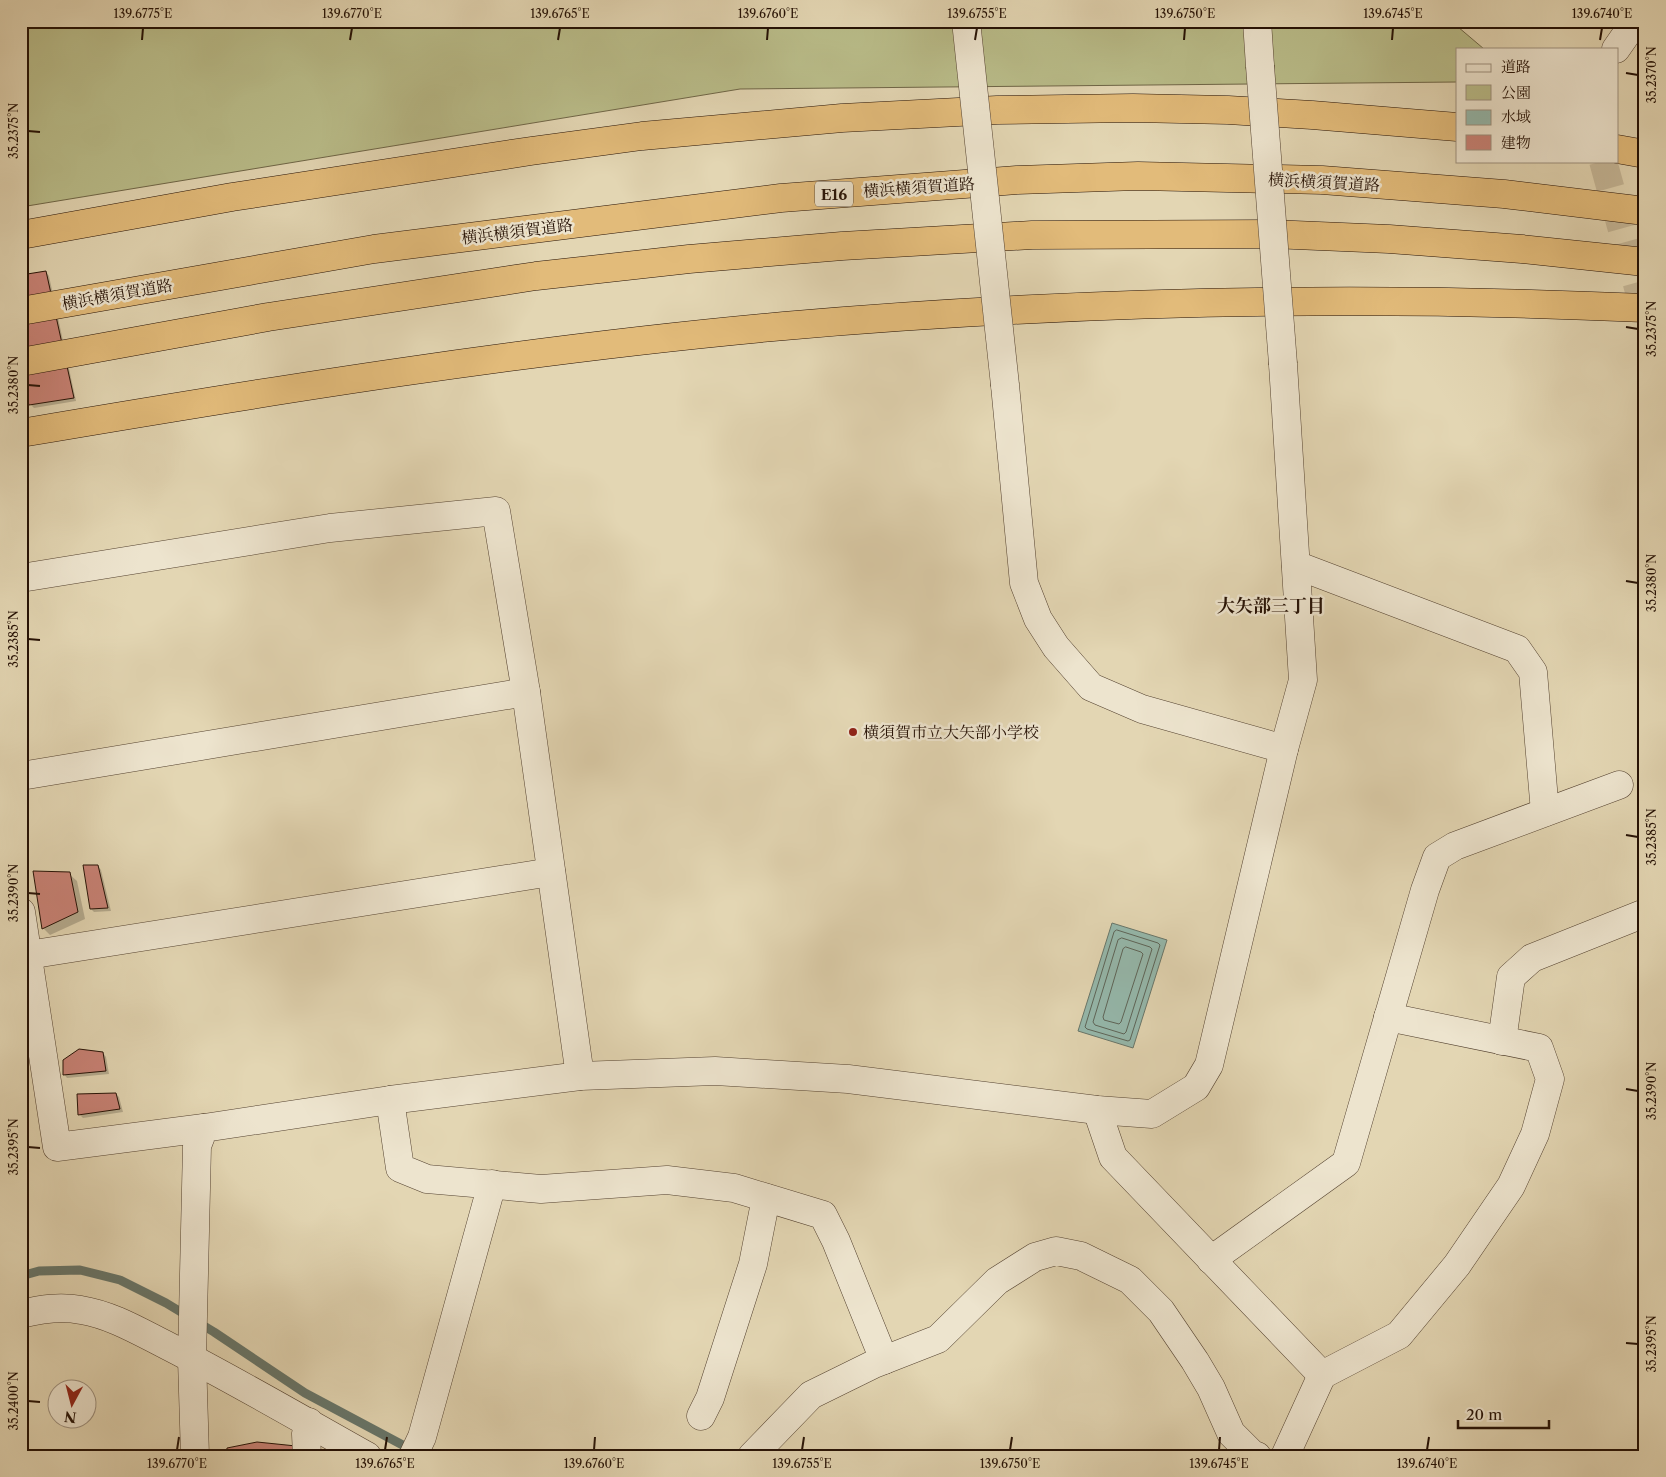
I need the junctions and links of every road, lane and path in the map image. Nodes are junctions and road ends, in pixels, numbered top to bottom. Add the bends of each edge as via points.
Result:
1 (966, 21) edge
2 (1257, 21) edge
3 (1633, 21) edge
4 (1617, 48) edge
5 (1456, 127) edge
6 (1618, 149) edge
7 (1645, 154) edge
8 (1645, 211) edge
9 (21, 235) edge
10 (1645, 262) edge
11 (1645, 308) edge
12 (21, 311) edge
13 (21, 362) edge
14 (21, 433) edge
15 (1296, 566) junction
16 (21, 578) edge
17 (526, 692) junction
18 (1284, 749) junction
19 (21, 776) edge
20 (1619, 785) dead end
21 (1545, 812) junction
22 (551, 872) junction
23 (21, 912) edge
24 (1645, 913) edge
25 (28, 955) junction
26 (1388, 1017) junction
27 (1502, 1041) junction
28 (580, 1076) junction
29 (390, 1100) junction
30 (1097, 1110) junction
31 (204, 1128) junction
32 (492, 1184) junction
33 (766, 1198) junction
34 (1211, 1260) junction
35 (21, 1314) edge
36 (192, 1359) junction
37 (884, 1360) junction
38 (1322, 1375) junction
39 (701, 1416) dead end
40 (309, 1422) junction
41 (417, 1447) edge
42 (195, 1456) edge
43 (307, 1456) edge
44 (367, 1456) edge
45 (752, 1456) edge
46 (1257, 1456) edge
47 (1285, 1456) edge

1 - 18 street, bridge via 1024,583 1038,619 1056,647 1091,687 1142,709
2 - 15 street, bridge
3 - 4 street
5 - 9 highway via 1312,115 1133,108 997,110 842,118 642,136 550,148 232,197
6 - 7 highway
8 - 12 highway, 横浜横須賀道路 / E16 via 1504,194 1322,180 1138,176 1017,180 781,198 374,249
10 - 13 highway via 1408,240 1271,234 1032,235 852,245 536,276 268,317
11 - 14 highway via 1339,301 1084,307 849,321 631,342 411,370
15 - 18 street via 1303,680
15 - 21 street via 1517,649 1533,672
16 - 17 street via 330,528 496,512
17 - 19 street
17 - 22 street
18 - 30 street via 1208,1065 1196,1087 1152,1114
20 - 21 street
21 - 26 street via 1454,846 1437,857
22 - 25 street
22 - 28 street
23 - 25 street
24 - 27 street via 1532,958 1525,964 1511,977
25 - 31 street via 57,1147
26 - 27 street
26 - 34 street via 1346,1163
27 - 38 street via 1539,1048 1550,1079 1536,1134 1511,1186 1457,1265 1399,1335
28 - 29 street
28 - 30 street via 715,1071 848,1079
29 - 31 street
29 - 32 street via 400,1168 427,1178
30 - 34 street via 1113,1157
31 - 36 street via 197,1146
32 - 33 street via 541,1189 667,1180 734,1188
32 - 41 street
33 - 37 street via 823,1215
33 - 39 street via 753,1264 710,1398
34 - 38 street
35 - 36 street via 55,1308 110,1317
36 - 40 street
36 - 42 street
37 - 45 street via 811,1395
37 - 46 street via 938,1339 997,1281 1034,1257 1056,1251 1081,1256 1130,1280 1161,1311 1195,1361 1231,1433
38 - 47 street
40 - 43 street
40 - 44 street

